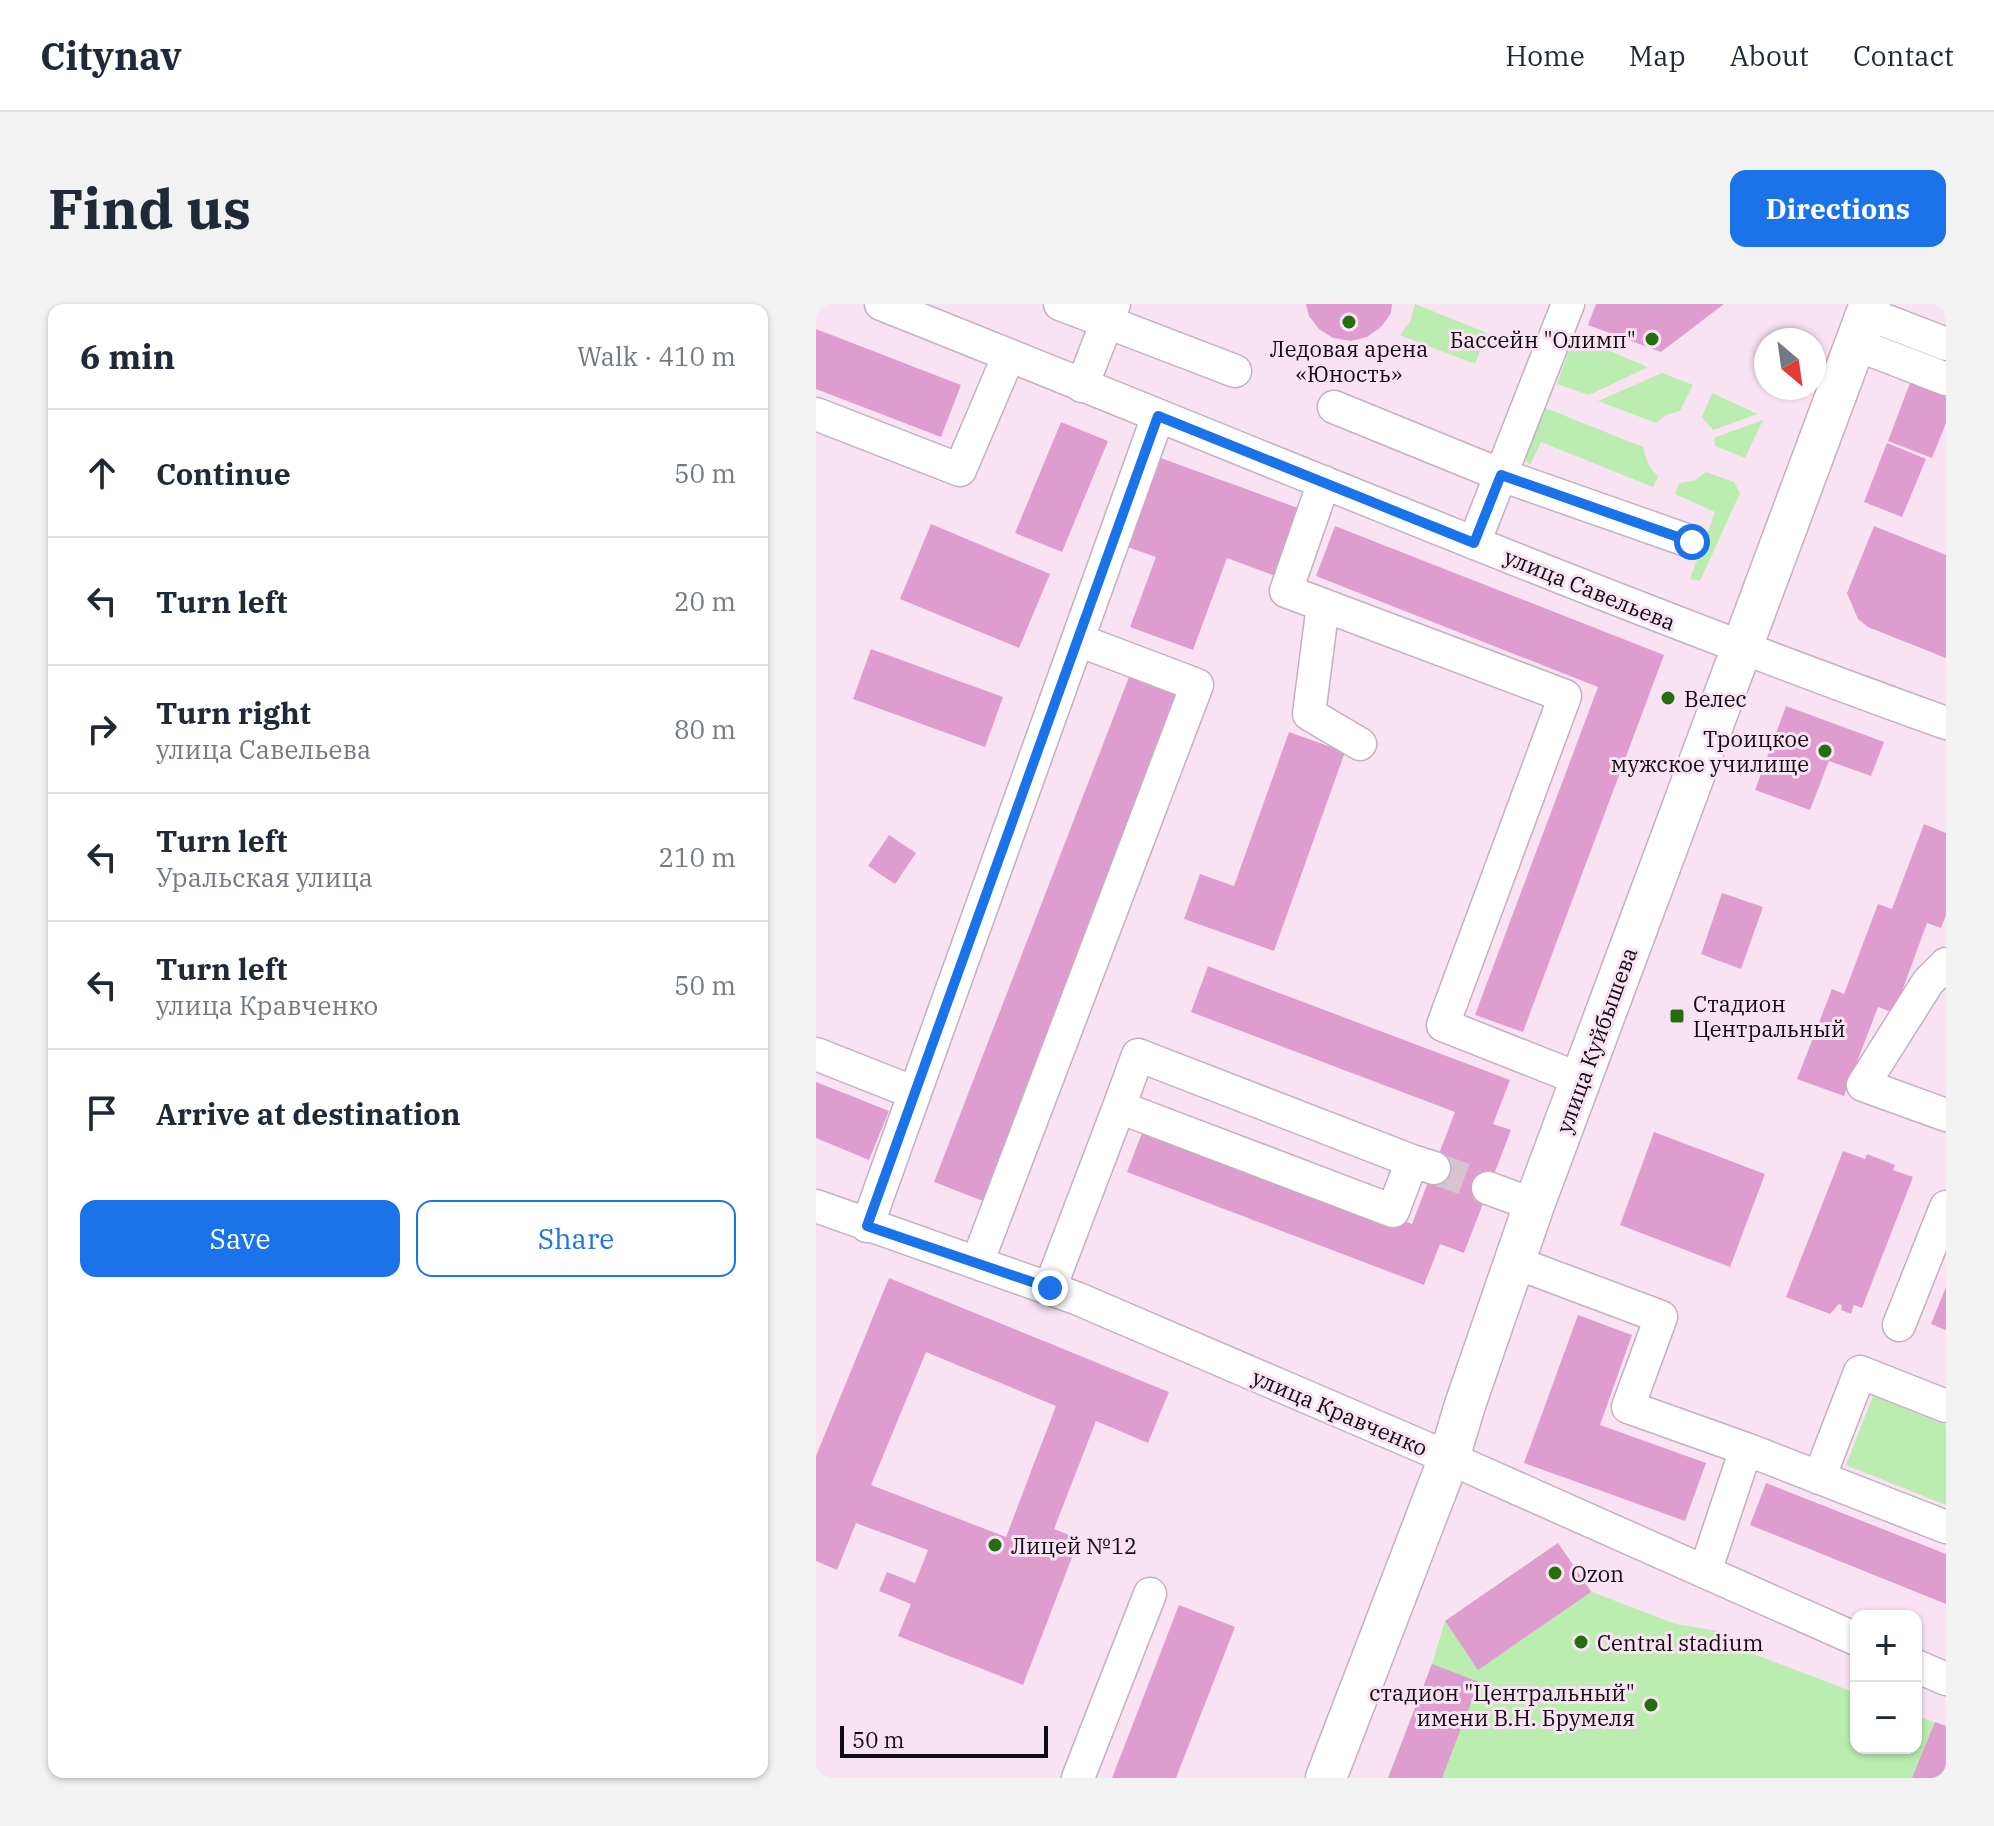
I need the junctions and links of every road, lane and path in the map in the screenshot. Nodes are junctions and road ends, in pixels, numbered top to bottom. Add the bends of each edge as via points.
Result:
1 (881, 304) edge
2 (1060, 304) edge
3 (1568, 304) edge
4 (1110, 312) edge
5 (1864, 320) edge
6 (1946, 344) edge
7 (1009, 355) junction
8 (1235, 371) dead end
9 (1946, 379) edge
10 (1082, 386) junction
11 (1334, 407) dead end
12 (816, 414) edge
13 (1158, 416) junction
14 (1501, 475) junction
15 (1324, 482) junction
16 (1692, 542) dead end
17 (1474, 543) junction
18 (1323, 605) junction
19 (1078, 640) junction
20 (1740, 648) junction
21 (1946, 723) edge
22 (1360, 744) dead end
23 (1940, 978) edge
24 (816, 1054) edge
25 (1582, 1080) junction
26 (915, 1093) junction
27 (1119, 1107) junction
28 (1946, 1115) edge
29 (1488, 1188) tunnel mouth
30 (1534, 1205) junction
31 (816, 1206) edge
32 (1946, 1207) edge
33 (867, 1226) junction
34 (1514, 1262) junction
35 (977, 1263) junction
36 (1050, 1288) junction
37 (1899, 1325) dead end
38 (1946, 1406) edge
39 (1746, 1449) junction
40 (1449, 1458) junction
41 (1819, 1478) junction
42 (1946, 1527) edge
43 (1705, 1572) junction
44 (1150, 1594) dead end
45 (1850, 1636) edge
46 (1922, 1669) edge
47 (1946, 1679) edge
48 (1078, 1778) edge
49 (1326, 1778) edge

1 - 7 street, улица Савельева
2 - 4 street
3 - 14 street
4 - 8 street
4 - 10 street
5 - 6 street
5 - 9 street
5 - 20 main road, улица Куйбышева
7 - 10 street, улица Савельева
7 - 12 street via 960,470
10 - 13 street, улица Савельева
11 - 14 street
13 - 15 street, улица Савельева
13 - 19 street
14 - 16 street
14 - 17 street
15 - 17 street, улица Савельева
15 - 18 street via 1286,591
17 - 20 street, улица Савельева
18 - 22 street via 1309,714
18 - 25 street via 1565,696 1443,1025
19 - 26 street
19 - 35 street via 1197,685
20 - 21 street, улица Савельева
20 - 25 main road, улица Куйбышева
23 - 28 street via 1863,1085
24 - 26 street
25 - 30 main road, улица Куйбышева
26 - 33 street
27 - 27 street via 1393,1211 1423,1165 1138,1055
27 - 36 street
29 - 30 street
30 - 34 main road, улица Куйбышева
31 - 33 street, улица Кравченко
32 - 37 street
33 - 35 street, улица Кравченко
34 - 39 street via 1661,1317 1628,1407
34 - 40 main road, улица Куйбышева
35 - 36 street, улица Кравченко
36 - 40 street, улица Кравченко
38 - 41 street via 1860,1372
39 - 41 street
39 - 43 street
40 - 43 street, улица Кравченко
40 - 49 main road, улица Куйбышева
41 - 42 street
43 - 45 street, улица Кравченко
44 - 48 street
46 - 47 street

